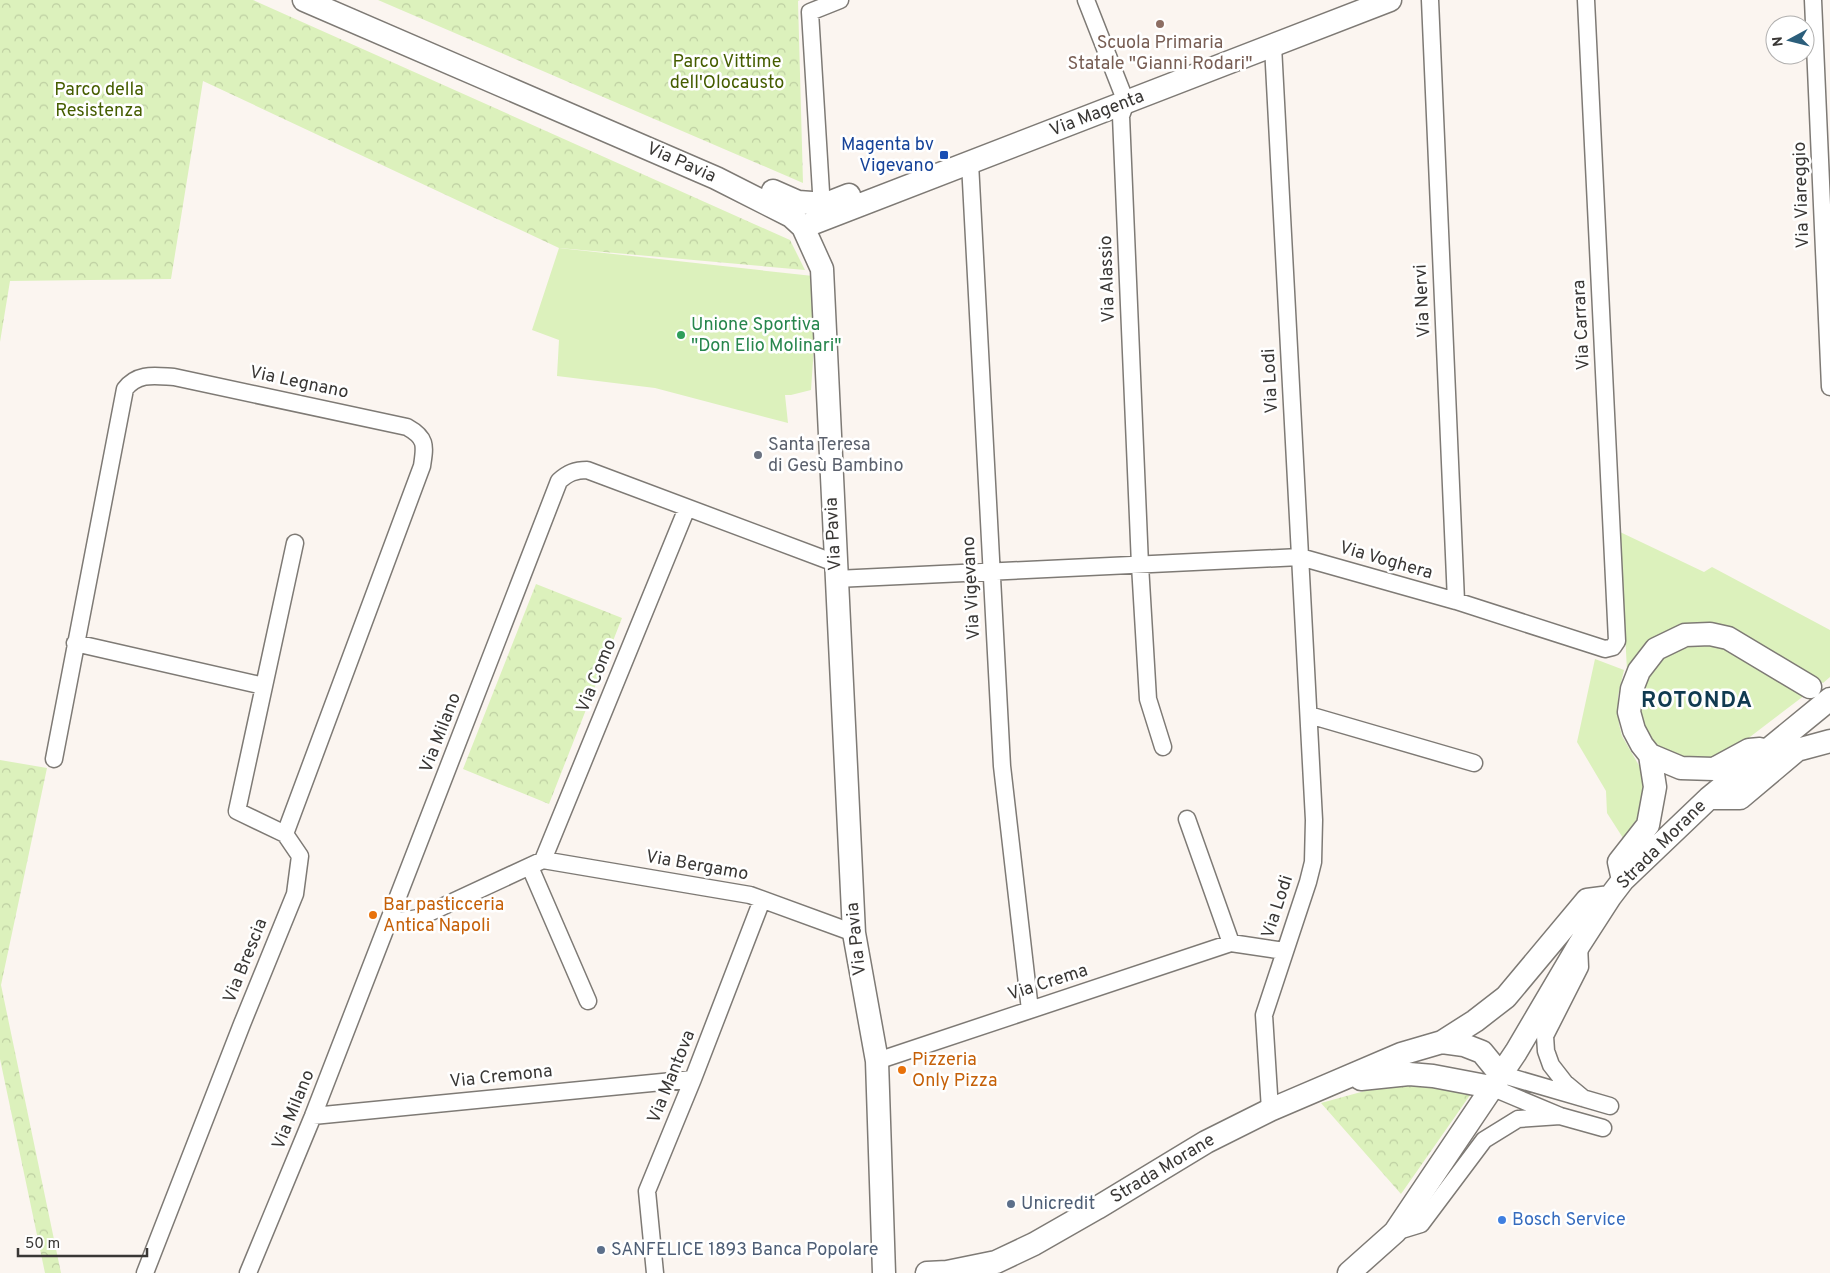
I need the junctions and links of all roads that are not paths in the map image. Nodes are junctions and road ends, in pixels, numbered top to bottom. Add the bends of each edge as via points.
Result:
1 (304, 0) edge
2 (840, 0) edge
3 (1086, 0) edge
4 (1390, 0) edge
5 (1430, 0) edge
6 (1586, 0) edge
7 (1813, 0) edge
8 (1273, 46) junction
9 (1126, 102) junction
10 (970, 163) junction
11 (716, 178) junction
12 (898, 190) junction
13 (821, 192) dead end
14 (803, 228) junction
15 (1830, 387) edge
16 (687, 508) junction
17 (295, 542) dead end
18 (1300, 558) junction
19 (1140, 565) junction
20 (836, 571) junction
21 (992, 571) junction
22 (1456, 601) junction
23 (75, 643) junction
24 (1613, 648) joint
25 (264, 686) junction
26 (1810, 687) dead end
27 (1830, 699) edge
28 (1309, 714) junction
29 (1830, 741) edge
30 (1163, 747) dead end
31 (1771, 748) junction
32 (1650, 755) junction
33 (54, 759) dead end
34 (1474, 763) dead end
35 (1709, 798) junction
36 (1187, 820) dead end
37 (285, 834) junction
38 (537, 863) junction
39 (1617, 889) junction
40 (762, 900) junction
41 (389, 923) junction
42 (854, 933) junction
43 (1231, 943) junction
44 (1579, 945) junction
45 (1284, 951) junction
46 (588, 1001) dead end
47 (1030, 1010) junction
48 (1442, 1042) junction
49 (877, 1061) junction
50 (693, 1079) junction
51 (1342, 1080) junction
52 (1496, 1080) junction
53 (1582, 1098) junction
54 (1610, 1106) dead end
55 (1270, 1110) junction
56 (313, 1116) junction
57 (1560, 1116) junction
58 (1603, 1128) dead end
59 (1395, 1232) junction
60 (145, 1273) edge
61 (248, 1273) edge
62 (655, 1273) edge
63 (884, 1273) edge
64 (927, 1273) edge
65 (1349, 1273) edge

1 - 11 street, Via Pavia
2 - 13 street via 810,12
3 - 9 street
4 - 8 street, Via Magenta
5 - 22 street, Via Nervi
6 - 24 street, Via Carrara via 1617,641
7 - 15 street, Via Viareggio
8 - 9 street, Via Magenta
8 - 18 street, Via Lodi
9 - 10 street, Via Magenta
9 - 19 street, Via Alassio via 1121,116
10 - 12 street, Via Magenta
10 - 21 street, Via Vigevano
11 - 12 street via 737,175 798,202 826,204 885,182
11 - 14 street, Via Pavia via 791,216
12 - 14 street, Via Magenta
14 - 20 street, Via Pavia via 822,269
16 - 20 street, Via Milano
16 - 38 street, Via Como
16 - 41 street, Via Milano via 586,470 577,470 559,481
17 - 25 street
18 - 19 street, Via Voghera
18 - 22 street, Via Voghera
18 - 28 street, Via Lodi
19 - 21 street, Via Voghera
19 - 30 street via 1148,699
20 - 21 street, Via Voghera
20 - 42 street, Via Pavia
21 - 47 street, Via Vigevano via 1002,766
22 - 24 street, Via Voghera via 1606,649
23 - 25 street
23 - 33 street, Via Legnano
23 - 37 street, Via Legnano via 126,389 135,379 144,376 174,377 407,427 418,433 423,441 422,466
25 - 37 street via 237,811
26 - 32 street via 1728,638 1710,634 1685,635 1656,649 1639,670 1632,688 1629,712 1634,730
27 - 31 street, Strada Morane
28 - 34 street
28 - 45 street, Via Lodi via 1313,862
29 - 35 street via 1796,750 1740,798
31 - 32 street via 1749,750 1714,769 1681,768
31 - 35 street, Strada Morane
32 - 39 street via 1655,787 1648,825 1619,862
35 - 39 street, Strada Morane
36 - 43 street
37 - 60 street, Via Brescia via 300,856 295,894
38 - 40 street, Via Bergamo via 750,895
38 - 41 street via 418,918
38 - 46 street
39 - 44 street, Strada Morane
39 - 48 street via 1587,900 1506,997
40 - 42 street, Via Bergamo
40 - 50 street, Via Mantova
41 - 56 street, Via Milano
42 - 49 street, Via Pavia
43 - 45 street, Via Crema
43 - 47 street, Via Crema
44 - 52 street, Strada Morane
44 - 53 street via 1580,967 1545,1036 1551,1065 1564,1083
45 - 55 street, Via Lodi via 1264,1015
47 - 49 street, Via Crema
48 - 51 street, Strada Morane via 1401,1054
48 - 52 street, Strada Morane via 1482,1052
49 - 63 street, Via Pavia
50 - 56 street, Via Cremona
50 - 62 street, Via Mantova via 647,1191
51 - 52 street, Strada Morane via 1409,1074
51 - 55 street, Strada Morane
52 - 53 street
52 - 57 street
52 - 59 street
53 - 54 street
55 - 64 street, Strada Morane via 1206,1142 1026,1248 996,1262
56 - 61 street, Via Milano
57 - 58 street
57 - 59 street via 1518,1119 1484,1140 1422,1224
59 - 65 street

